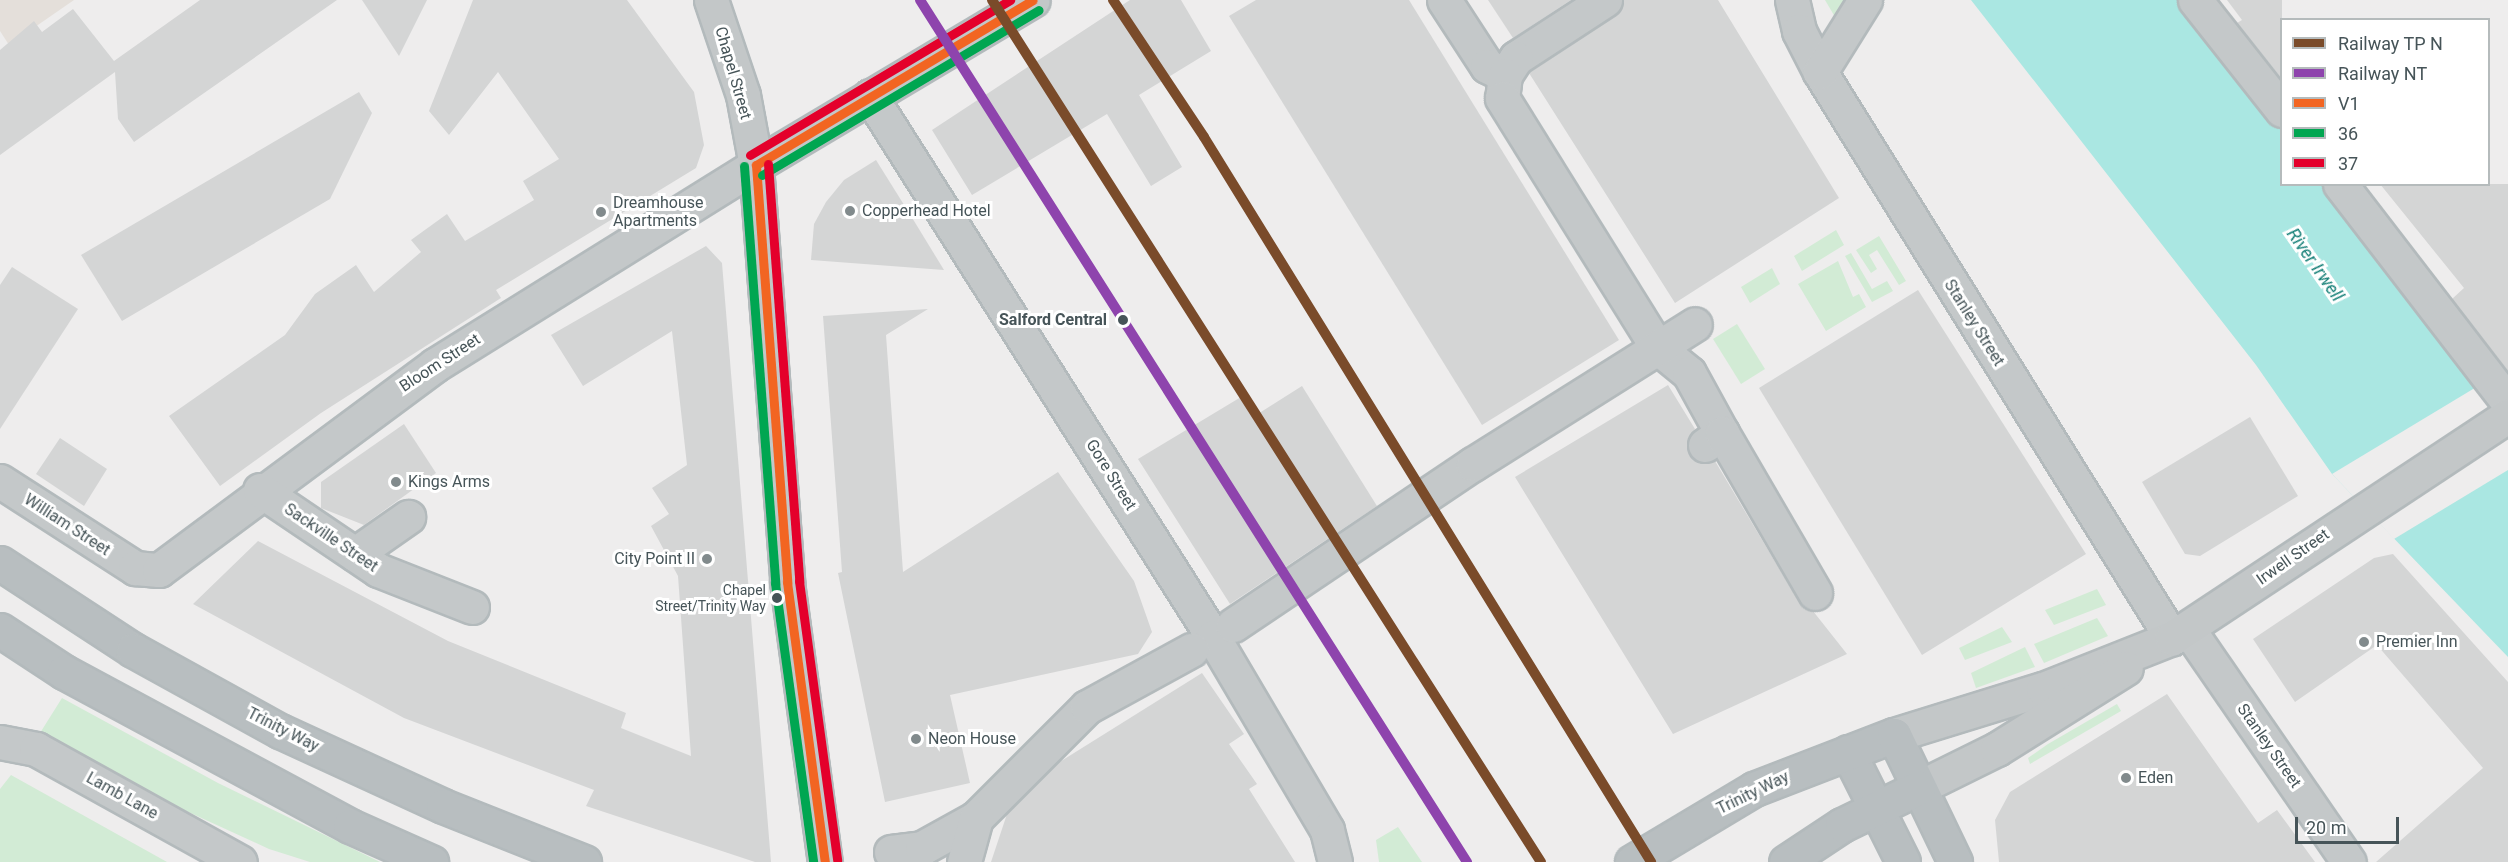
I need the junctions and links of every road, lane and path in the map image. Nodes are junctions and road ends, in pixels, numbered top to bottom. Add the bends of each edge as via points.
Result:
1 (711, 0) edge
2 (1033, 0) edge
3 (1444, 0) edge
4 (1605, 0) edge
5 (1792, 0) edge
6 (1865, 0) edge
7 (2195, 0) edge
8 (1820, 72) junction
9 (1505, 75) junction
10 (870, 96) junction
11 (2280, 107) edge
12 (756, 165) junction
13 (2342, 186) edge
14 (1695, 324) dead end
15 (1657, 347) junction
16 (2508, 402) edge
17 (2508, 416) edge
18 (0, 481) edge
19 (260, 490) junction
20 (408, 517) dead end
21 (355, 554) junction
22 (0, 563) edge
23 (135, 568) joint
24 (1815, 593) dead end
25 (472, 607) dead end
26 (1233, 625) dead end
27 (0, 630) edge
28 (2180, 634) junction
29 (1191, 650) dead end
30 (2137, 656) junction
31 (1894, 735) junction
32 (0, 742) edge
33 (1848, 752) junction
34 (1918, 788) junction
35 (1874, 808) junction
36 (976, 818) junction
37 (891, 852) dead end
38 (240, 862) edge
39 (431, 862) edge
40 (584, 862) edge
41 (825, 862) edge
42 (964, 862) edge
43 (1335, 862) edge
44 (1632, 862) edge
45 (1786, 862) edge
46 (1903, 862) edge
47 (1955, 862) edge
48 (2349, 862) edge

1 - 12 main road, Chapel Street via 743,95
2 - 10 main road
3 - 9 street via 1487,66
4 - 9 street via 1523,51
5 - 8 street, Stanley Street via 1799,31
6 - 8 street
7 - 11 street
8 - 28 street, Stanley Street
9 - 15 street via 1505,107
10 - 12 main road
10 - 43 street, Gore Street via 1214,637 1327,830
12 - 19 street, Bloom Street via 435,365
12 - 41 main road, Chapel Street via 787,582
13 - 16 street
14 - 15 street
15 - 24 street via 1689,373 1714,439
15 - 26 street
17 - 28 main road, Irwell Street via 2362,508
18 - 23 street, William Street
19 - 21 street, Sackville Street
19 - 23 street, Bloom Street via 159,570
20 - 21 street
21 - 25 street, Sackville Street via 378,570
22 - 40 highway, Trinity Way via 133,650 280,731 443,806
27 - 39 highway via 64,672 340,820
28 - 30 main road, Irwell Street
28 - 48 street, Stanley Street
29 - 36 street via 1087,707
30 - 31 main road, Irwell Street
30 - 34 main road, Irwell Street via 2108,683
31 - 33 highway, Trinity Way
31 - 34 highway
32 - 38 street, Lamb Lane via 36,748
33 - 35 highway
33 - 44 highway, Trinity Way via 1754,789
34 - 35 highway
34 - 47 highway
35 - 45 highway
35 - 46 highway
36 - 37 street via 922,848
36 - 42 street

